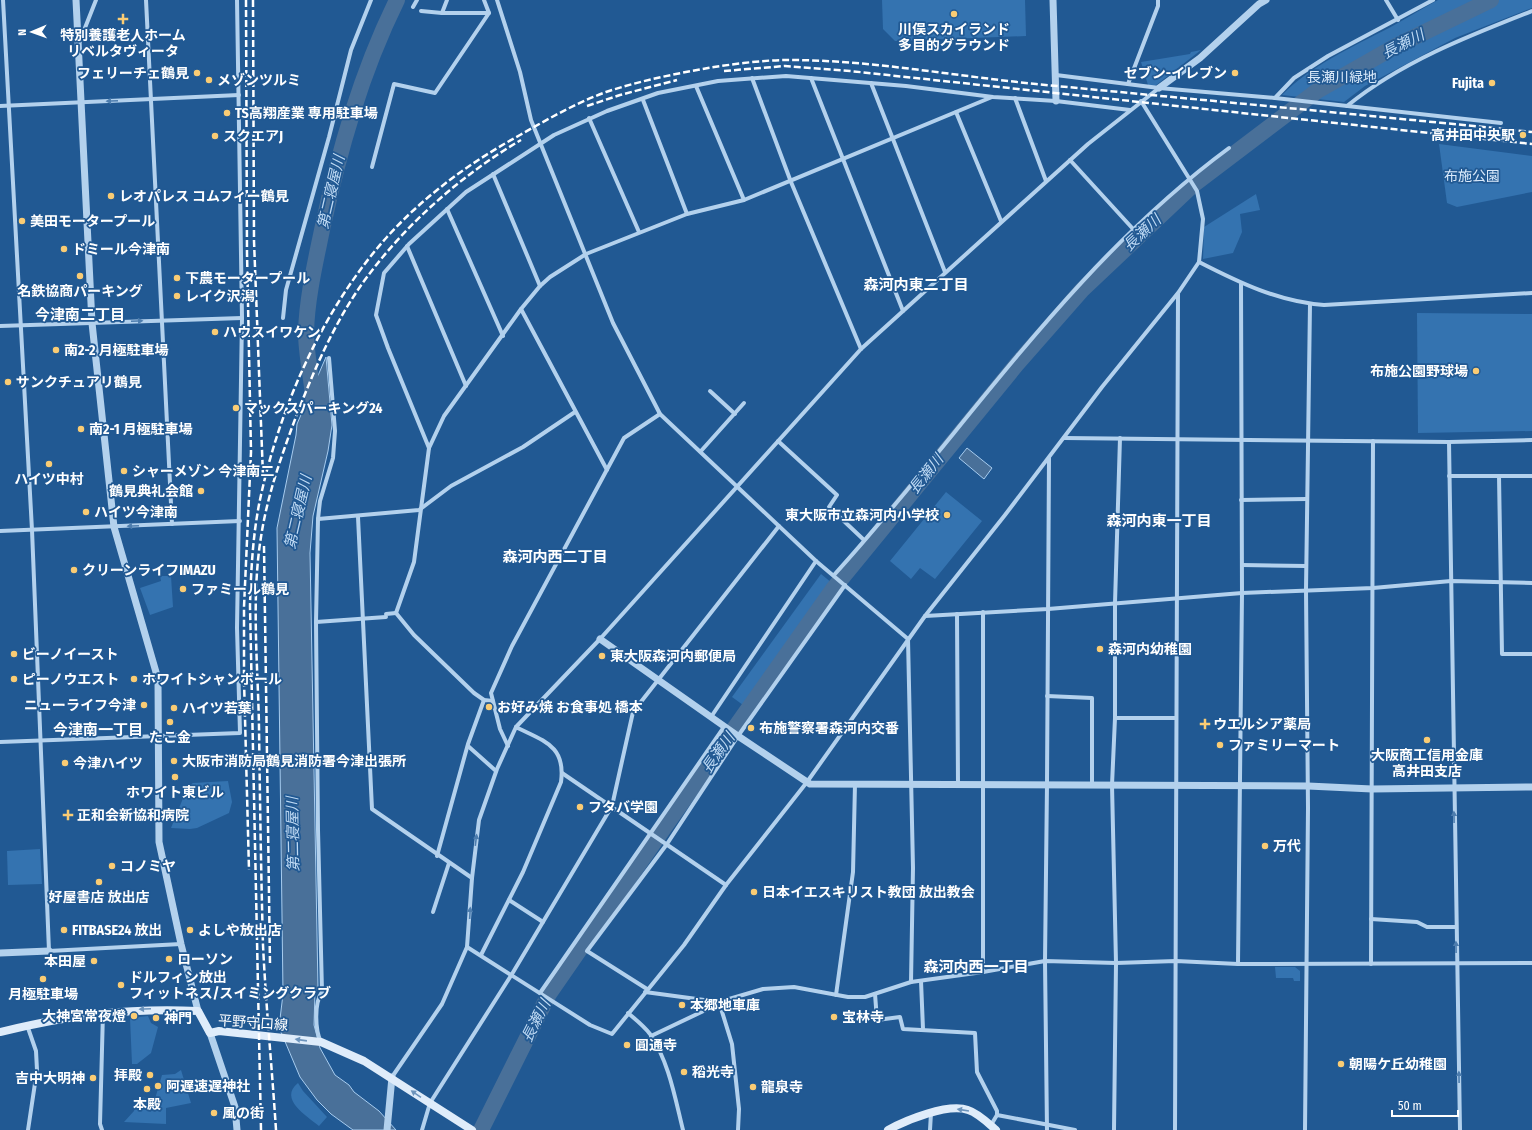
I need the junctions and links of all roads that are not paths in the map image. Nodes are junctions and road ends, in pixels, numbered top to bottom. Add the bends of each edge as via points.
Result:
1 (3, 0) edge
2 (76, 0) edge
3 (96, 0) edge
4 (146, 0) edge
5 (237, 0) edge
6 (371, 0) edge
7 (417, 0) edge
8 (448, 0) edge
9 (484, 0) edge
10 (496, 0) edge
11 (1053, 0) edge
12 (1158, 0) edge
13 (1266, 0) edge
14 (1386, 0) edge
15 (1433, 0) edge
16 (1259, 2) edge
17 (413, 7) dead end
18 (421, 11) dead end
19 (1532, 11) edge
20 (442, 13) junction
21 (489, 13) junction
22 (1398, 20) junction
23 (77, 49) junction
24 (1056, 75) junction
25 (752, 78) junction
26 (811, 78) junction
27 (871, 83) junction
28 (1128, 84) junction
29 (696, 86) junction
30 (1159, 88) junction
31 (239, 95) junction
32 (992, 97) junction
33 (1015, 98) junction
34 (1275, 98) junction
35 (151, 99) junction
36 (643, 100) junction
37 (1056, 101) junction
38 (1141, 101) junction
39 (81, 102) junction
40 (7, 105) junction
41 (0, 106) edge
42 (1347, 106) junction
43 (1130, 110) junction
44 (956, 112) junction
45 (589, 118) junction
46 (1501, 123) dead end
47 (891, 140) junction
48 (540, 142) junction
49 (1229, 148) dead end
50 (844, 160) junction
51 (1070, 160) junction
52 (372, 167) dead end
53 (493, 174) junction
54 (1190, 177) junction
55 (1046, 181) junction
56 (791, 182) junction
57 (744, 200) junction
58 (447, 209) junction
59 (687, 214) junction
60 (1001, 221) junction
61 (1134, 230) junction
62 (639, 232) junction
63 (407, 246) junction
64 (586, 254) junction
65 (1199, 262) junction
66 (945, 272) junction
67 (1241, 284) junction
68 (540, 286) junction
69 (1178, 293) junction
70 (1532, 293) edge
71 (1310, 304) junction
72 (521, 309) junction
73 (903, 311) junction
74 (242, 318) junction
75 (283, 318) dead end
76 (161, 321) junction
77 (92, 323) junction
78 (0, 326) edge
79 (20, 326) junction
80 (503, 336) junction
81 (861, 349) junction
82 (330, 358) dead end
83 (466, 386) junction
84 (710, 391) dead end
85 (744, 403) dead end
86 (576, 412) junction
87 (660, 414) junction
88 (735, 414) junction
89 (1064, 438) junction
90 (1120, 438) junction
91 (1178, 439) junction
92 (1241, 440) junction
93 (1308, 440) junction
94 (1532, 440) edge
95 (778, 441) junction
96 (1373, 441) junction
97 (1449, 442) junction
98 (429, 448) junction
99 (701, 451) junction
100 (1048, 458) junction
101 (608, 470) junction
102 (1450, 476) junction
103 (1499, 476) junction
104 (1532, 476) edge
105 (737, 486) junction
106 (1307, 499) junction
107 (1241, 500) junction
108 (419, 510) junction
109 (358, 517) junction
110 (318, 519) junction
111 (240, 521) junction
112 (172, 524) junction
113 (779, 526) junction
114 (114, 527) junction
115 (32, 530) junction
116 (0, 531) edge
117 (864, 540) junction
118 (816, 561) junction
119 (1242, 565) junction
120 (1306, 566) junction
121 (834, 575) junction
122 (1451, 581) junction
123 (1502, 583) junction
124 (1532, 583) edge
125 (844, 585) junction
126 (1373, 588) junction
127 (1306, 590) junction
128 (1242, 593) junction
129 (1176, 600) junction
130 (1115, 603) junction
131 (1048, 609) junction
132 (983, 612) junction
133 (396, 613) junction
134 (957, 614) junction
135 (925, 616) junction
136 (363, 618) junction
137 (316, 622) junction
138 (600, 639) junction
139 (908, 639) junction
140 (1532, 654) edge
141 (658, 680) junction
142 (1047, 696) junction
143 (484, 700) junction
144 (493, 701) junction
145 (711, 717) junction
146 (1115, 718) junction
147 (1176, 718) junction
148 (516, 727) junction
149 (724, 727) junction
150 (160, 735) junction
151 (738, 736) junction
152 (40, 740) junction
153 (0, 742) edge
154 (468, 746) junction
155 (508, 746) junction
156 (496, 771) junction
157 (562, 773) junction
158 (807, 782) junction
159 (855, 784) junction
160 (913, 784) junction
161 (958, 784) junction
162 (984, 784) junction
163 (1047, 784) junction
164 (1092, 785) junction
165 (1112, 785) junction
166 (1176, 786) junction
167 (1308, 786) junction
168 (1240, 787) junction
169 (1454, 787) junction
170 (1532, 787) edge
171 (1372, 789) junction
172 (612, 806) junction
173 (650, 832) junction
174 (667, 844) junction
175 (437, 856) junction
176 (449, 863) junction
177 (472, 878) junction
178 (726, 885) junction
179 (509, 900) junction
180 (433, 912) dead end
181 (1371, 919) junction
182 (543, 922) junction
183 (1456, 927) junction
184 (181, 944) junction
185 (467, 947) junction
186 (49, 951) junction
187 (0, 953) edge
188 (481, 955) junction
189 (1045, 961) junction
190 (1176, 962) junction
191 (1306, 962) junction
192 (1456, 962) junction
193 (1116, 963) junction
194 (1532, 963) edge
195 (1238, 964) junction
196 (1371, 964) junction
197 (983, 972) junction
198 (512, 974) junction
199 (921, 981) junction
200 (911, 982) junction
201 (646, 990) junction
202 (875, 994) junction
203 (542, 995) junction
204 (836, 995) junction
205 (719, 1002) junction
206 (198, 1011) junction
207 (103, 1012) junction
208 (628, 1013) junction
209 (27, 1025) junction
210 (923, 1029) junction
211 (0, 1032) edge
212 (210, 1033) junction
213 (651, 1036) junction
214 (320, 1042) junction
215 (392, 1077) junction
216 (430, 1103) junction
217 (931, 1113) junction
218 (996, 1115) junction
219 (994, 1128) edge
220 (1047, 1128) edge
221 (28, 1130) edge
222 (102, 1130) edge
223 (237, 1130) edge
224 (386, 1130) edge
225 (422, 1130) edge
226 (472, 1130) edge
227 (683, 1130) edge
228 (738, 1130) edge
229 (888, 1130) edge
230 (930, 1130) edge
231 (1075, 1130) edge
232 (1114, 1130) edge
233 (1175, 1130) edge
234 (1305, 1130) edge
235 (1460, 1130) edge

1 - 40 street
2 - 23 street
3 - 23 street
4 - 35 street
5 - 31 street
6 - 75 street via 351,50 286,290
7 - 17 street
8 - 20 street
9 - 21 street
10 - 48 street via 520,72 531,120
11 - 24 street
12 - 28 street via 1158,6
13 - 16 street
14 - 22 street
15 - 22 street
16 - 30 street via 1200,58
18 - 20 street
19 - 42 street via 1455,41 1368,89
20 - 21 street
21 - 52 street via 435,93 394,84
22 - 34 street via 1328,56 1294,78
23 - 39 street
24 - 28 street
24 - 37 street
25 - 26 street
25 - 29 street
25 - 56 street
26 - 27 street
26 - 50 street
27 - 32 street
27 - 47 street
28 - 30 street
29 - 36 street via 658,93
29 - 57 street
30 - 34 street
30 - 38 street
31 - 35 street
31 - 74 street
32 - 33 street
32 - 44 street
33 - 37 street
33 - 55 street
34 - 42 street
35 -> 39 street
35 - 76 street
36 - 45 street
36 - 59 street
37 - 43 street
38 - 43 street
38 - 54 street
39 - 40 street
39 - 77 street
40 - 41 street
40 - 79 street
42 - 46 street
43 - 51 street
44 - 47 street
44 - 60 street
45 - 48 street
45 - 62 street
47 - 50 street
47 - 66 street
48 - 53 street
48 - 64 street
49 - 54 street
50 - 56 street
50 - 73 street
51 - 55 street
51 - 61 street
53 - 58 street via 466,192
53 - 68 street
54 - 61 street
54 - 65 street via 1197,191 1203,219
55 - 60 street
56 - 57 street
56 - 81 street
57 - 59 street
58 - 63 street
58 - 80 street
59 - 62 street
60 - 66 street
61 - 117 street via 1098,264 1014,358
62 - 64 street
63 - 83 street
63 - 98 street via 384,274 376,315
64 - 68 street
64 - 87 street via 613,323
65 - 67 street
65 - 69 street
66 - 73 street
67 - 71 street
67 - 92 street
68 - 72 street
69 - 89 street
69 - 91 street
70 - 71 street
71 - 93 street
72 - 80 street
72 - 86 street
73 - 81 street
74 - 76 street
74 - 111 street
77 -> 76 street
76 - 112 street
77 - 79 street
77 - 114 street
78 - 79 street
79 - 115 street
80 - 83 street
81 - 95 street
82 - 110 street via 335,431 333,458 320,501
83 - 98 street via 444,416
84 - 88 street
85 - 88 street
86 - 101 street
86 - 108 street via 523,447 454,485
87 - 99 street
87 - 101 street via 624,438
88 - 99 street
89 - 90 street
89 - 100 street
90 - 91 street
90 - 130 street
91 - 92 street
91 - 129 street
92 - 93 street
92 - 107 street
93 - 96 street
93 - 106 street
94 - 97 street
95 - 105 street
95 - 117 street via 837,495 829,507
96 - 97 street
96 - 126 street
97 - 102 street
98 - 108 street
99 - 105 street
100 - 131 street
100 - 135 street
101 - 144 street via 512,646 492,693
102 - 103 street
102 - 122 street
103 - 104 street
103 - 123 street
105 - 113 street
105 - 138 street
106 - 107 street
106 - 120 street
107 - 119 street
108 - 109 street
108 - 133 street via 414,562
109 - 110 street
109 - 136 street
110 - 137 street
111 - 112 street
111 - 150 street via 236,628 240,733
112 -> 114 street
113 - 118 street
113 - 141 street
114 - 115 street
114 - 150 street via 158,679
115 - 116 street
115 - 152 street
117 - 121 street
118 - 121 street
118 - 145 street
119 - 120 street
119 - 128 street
120 - 127 street
121 - 125 street
122 - 123 street
122 - 126 street
122 - 169 street
123 - 124 street
123 - 140 street via 1502,654
125 - 139 street
125 - 151 street
126 - 127 street
126 - 171 street
127 - 128 street
127 - 167 street
128 - 129 street
128 - 168 street
129 - 130 street
129 - 147 street
130 - 131 street
130 - 146 street
131 - 132 street
131 - 142 street
132 - 134 street
132 - 162 street
133 - 136 street
133 - 143 street via 414,635
134 - 135 street
134 - 161 street
135 - 139 street
136 - 137 street
136 - 175 street via 372,809
137 - 214 street via 322,992 318,1004 317,1031
138 - 141 street
138 - 148 street
139 - 158 street
139 - 160 street
141 - 145 street
141 - 172 street via 633,712
142 - 163 street
142 - 164 street via 1092,698
143 - 144 street
143 - 154 street
144 - 155 street via 500,729
145 - 149 street
146 - 147 street
146 - 165 street
147 - 166 street
148 - 155 street
148 - 157 street via 553,746 560,758
149 - 151 street
149 - 173 street
150 - 152 street
150 - 184 street via 160,842
151 - 158 street
151 - 174 street
152 - 153 street
152 - 186 street
154 - 156 street
154 - 175 street
155 - 156 street
177 -> 156 street via 479,820
157 - 172 street
157 - 179 street via 561,782 541,833
158 - 159 street
158 - 178 street
159 - 160 street
159 - 204 street via 853,872
160 - 161 street
160 - 200 street via 914,924
161 - 162 street
162 - 163 street
162 - 197 street
163 - 164 street
163 - 189 street
164 - 165 street
165 - 166 street
165 - 193 street
166 - 168 street
166 - 190 street
167 - 168 street
167 - 171 street
167 - 191 street
168 - 195 street
169 - 170 street
169 - 171 street
183 -> 169 street
171 - 181 street
172 - 173 street
172 - 182 street
173 - 174 street
173 - 203 street
174 - 178 street
174 - 201 street via 587,951
175 - 176 street
176 - 177 street
176 - 180 street
185 -> 177 street
178 - 201 street via 684,945
179 - 182 street
179 - 188 street
181 - 183 street via 1417,922 1427,927
181 - 196 street
182 - 198 street
192 -> 183 street
184 - 186 street
184 - 206 street
185 - 188 street
185 - 215 street via 442,1004
186 - 187 street
188 - 198 street
189 - 193 street
189 - 197 street
189 - 220 street
190 - 193 street
190 - 195 street
190 - 233 street
191 - 195 street
191 - 196 street
191 - 234 street
192 - 194 street
192 - 196 street
235 -> 192 street
193 - 232 street
197 - 199 street
198 - 203 street
198 - 216 street
199 - 200 street
199 - 210 street
200 - 202 street
201 - 205 street
201 - 208 street
202 - 204 street via 865,997
202 - 210 street via 877,1020 900,1017 903,1028
203 - 208 street via 590,1026 612,1034
204 - 205 street via 794,987 763,989
205 - 213 street
205 - 228 street via 732,1044 739,1109
206 -> 207 main road, 平野守口線 via 150,1009
206 - 212 main road, 平野守口線
207 - 209 main road, 平野守口線
207 - 222 street via 100,1124
208 - 213 street
209 - 211 main road, 平野守口線
209 - 221 street via 36,1050 37,1070
210 - 218 street via 975,1033 977,1072 997,1111
214 -> 212 main road, 平野守口線 via 219,1031
212 - 223 street via 235,1107
213 - 227 street via 664,1062
214 - 215 main road, 平野守口線 via 364,1061
216 -> 215 main road, 平野守口線
215 - 224 street
216 - 225 street
216 - 226 main road, 平野守口線
219 -> 217 main road via 968,1110 948,1109
217 - 229 main road via 913,1117
217 - 230 street
218 - 219 street
218 - 220 street
220 - 231 street

